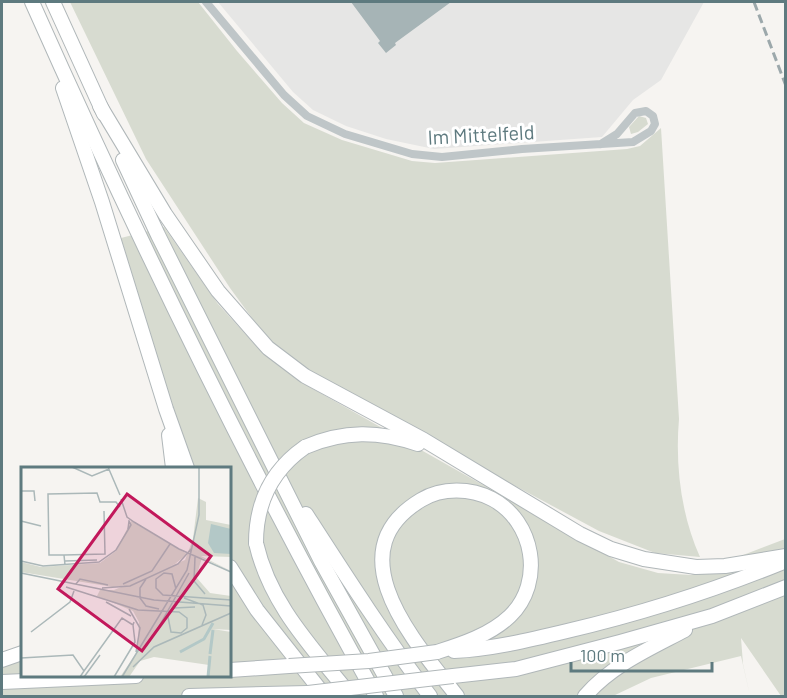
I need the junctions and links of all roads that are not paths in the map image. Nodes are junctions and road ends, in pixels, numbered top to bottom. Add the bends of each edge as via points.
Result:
1 (32, 2) edge
2 (53, 2) edge
3 (206, 2) edge
4 (42, 23) junction
5 (100, 106) junction
6 (601, 144) junction
7 (166, 409) junction
8 (263, 446) junction
9 (449, 454) junction
10 (173, 467) edge
11 (187, 467) edge
12 (786, 556) edge
13 (786, 561) edge
14 (231, 569) edge
15 (786, 587) edge
16 (712, 616) junction
17 (437, 652) junction
18 (21, 653) edge
19 (2, 660) edge
20 (231, 670) edge
21 (98, 677) edge
22 (2, 682) edge
23 (303, 695) edge
24 (189, 696) edge
25 (325, 696) edge
26 (351, 696) edge
27 (376, 696) edge
28 (396, 696) edge
29 (430, 696) edge
30 (457, 696) edge
31 (585, 696) edge

1 - 4 highway
2 - 5 highway
3 - 6 street, Im Mittelfeld via 284,95 307,116 345,134 412,154 442,157
4 - 7 highway
4 - 27 highway via 123,204 217,397
5 - 8 highway via 144,206
5 - 9 highway via 191,253 268,348 304,376
6 - 6 street, Im Mittelfeld via 633,142 651,131 655,124 653,116 646,111 635,113 617,134
7 - 10 highway
7 - 11 highway
8 - 28 highway
8 - 29 highway via 351,587
9 - 12 highway via 596,542 644,559 696,567
9 - 26 highway, bridge via 394,436 341,435 305,447 288,461 268,488 257,520 256,543 264,570 281,606
13 - 17 highway via 614,620 478,650
14 - 25 highway via 257,610
15 - 16 highway
16 - 23 highway, bridge via 516,669
16 - 31 highway via 624,663
17 - 20 highway, bridge via 369,661
17 - 30 highway via 477,638 510,616 526,591 531,574 527,540 518,522 492,499 474,492 440,492 414,504 393,527 383,557 387,592 397,613
18 - 19 highway
21 - 22 highway
23 - 24 highway

